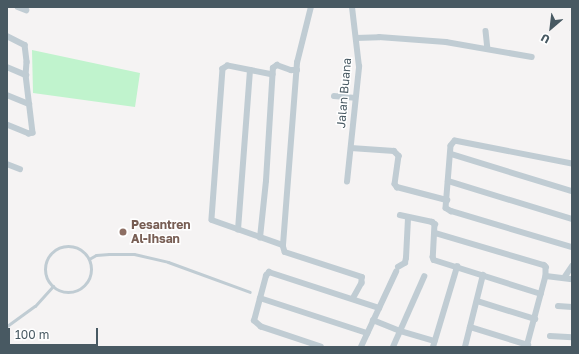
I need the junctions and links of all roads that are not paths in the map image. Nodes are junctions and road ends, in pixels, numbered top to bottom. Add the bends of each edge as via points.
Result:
1 (18, 7) edge
2 (311, 7) edge
3 (352, 7) edge
4 (26, 10) dead end
5 (486, 31) dead end
6 (7, 36) edge
7 (356, 38) junction
8 (488, 49) junction
9 (532, 57) dead end
10 (7, 67) edge
11 (250, 70) junction
12 (297, 70) junction
13 (26, 75) junction
14 (273, 75) junction
15 (7, 95) edge
16 (334, 96) dead end
17 (355, 98) junction
18 (29, 104) junction
19 (7, 125) edge
20 (351, 148) junction
21 (451, 154) junction
22 (7, 164) edge
23 (572, 164) edge
24 (20, 169) dead end
25 (448, 181) junction
26 (347, 182) dead end
27 (572, 191) edge
28 (447, 200) junction
29 (400, 215) dead end
30 (408, 218) junction
31 (572, 219) edge
32 (238, 230) junction
33 (435, 233) junction
34 (260, 238) junction
35 (283, 246) junction
36 (572, 247) edge
37 (89, 259) junction
38 (572, 266) edge
39 (456, 268) junction
40 (483, 275) junction
41 (546, 276) junction
42 (424, 277) dead end
43 (564, 278) junction
44 (572, 279) edge
45 (53, 286) junction
46 (250, 292) dead end
47 (541, 294) junction
48 (260, 298) junction
49 (353, 299) junction
50 (478, 301) junction
51 (558, 306) dead end
52 (572, 307) edge
53 (379, 308) junction
54 (535, 319) junction
55 (373, 320) junction
56 (7, 326) edge
57 (470, 327) junction
58 (400, 331) junction
59 (367, 333) junction
60 (550, 336) dead end
61 (572, 337) edge
62 (434, 344) edge
63 (527, 346) edge
64 (322, 347) edge
65 (361, 347) edge
66 (394, 347) edge
67 (465, 347) edge

1 - 4 street
2 - 12 street via 300,46
3 - 7 street, Jalan Buana
5 - 8 street
6 - 13 street via 25,45
7 - 8 street via 379,37 446,42
7 - 17 street, Jalan Buana via 359,67
8 - 9 street
10 - 13 street
11 - 14 street
11 - 32 street
11 - 32 street via 228,66 223,69 212,220
12 - 14 street via 277,64 273,68
12 - 35 street
13 - 18 street
14 - 34 street
15 - 18 street
16 - 17 street
17 - 20 street, Jalan Buana
18 - 19 street via 32,134
20 - 26 street, Jalan Buana
20 - 28 street via 394,152 399,156 395,184 397,187
21 - 23 street via 451,146 455,141
21 - 25 street
21 - 27 street
22 - 24 street
25 - 28 street
25 - 31 street
28 - 36 street via 446,208 451,211
29 - 30 street
30 - 33 street via 432,222 435,224
30 - 53 street via 405,262 397,270
32 - 34 street
33 - 39 street via 434,260
33 - 41 street via 544,265
34 - 35 street
35 - 49 street via 285,252 362,277 362,283
37 - 45 lane via 90,277 86,284 70,292 60,291
37 - 45 lane via 75,247 58,248 50,254 45,271
37 - 46 lane via 96,255 134,254 168,262
38 - 43 street
39 - 40 street
39 - 62 street
40 - 47 street
40 - 50 street
41 - 43 street
41 - 47 street
42 - 58 street
43 - 44 street
45 - 56 lane via 35,306
47 - 54 street
48 - 49 street via 269,272
48 - 59 street
48 - 64 street via 254,321 256,324
49 - 53 street
50 - 54 street
50 - 57 street
51 - 52 street
53 - 55 street
54 - 63 street
55 - 58 street
55 - 59 street
57 - 63 street
57 - 67 street
58 - 62 street
58 - 66 street
59 - 65 street
60 - 61 street

